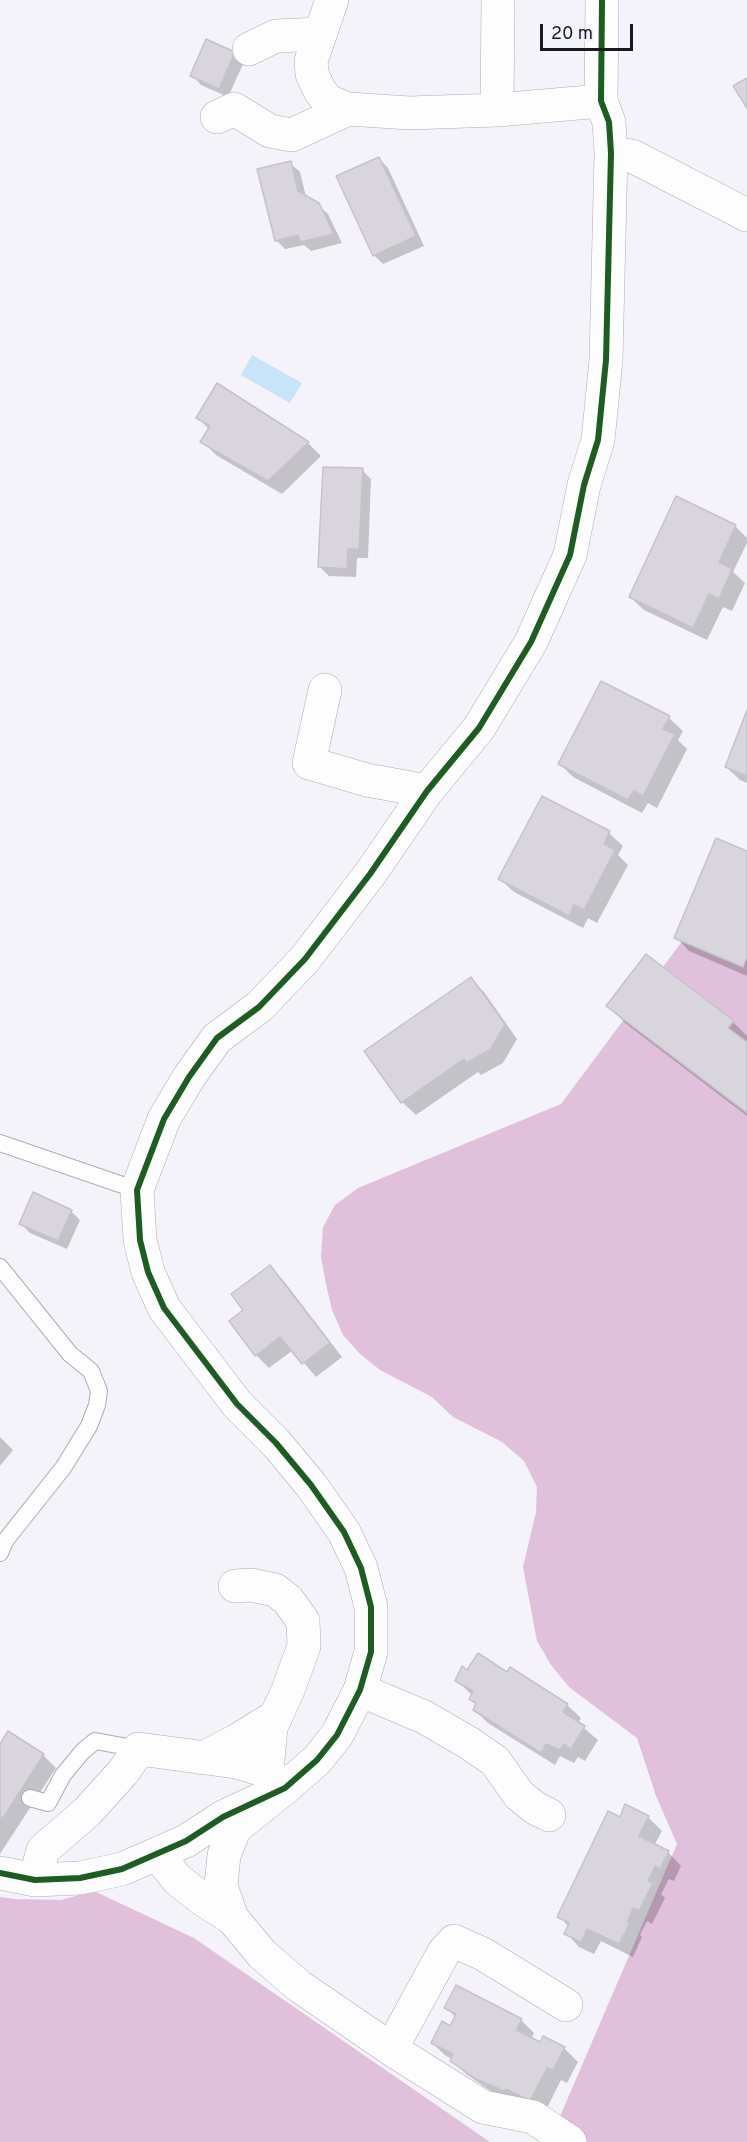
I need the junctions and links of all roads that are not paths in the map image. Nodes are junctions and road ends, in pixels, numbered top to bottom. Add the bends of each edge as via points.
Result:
1 (332, 0) edge
2 (498, 0) edge
3 (602, 0) edge
4 (321, 34) junction
5 (249, 49) dead end
6 (601, 100) junction
7 (348, 109) junction
8 (497, 110) junction
9 (217, 117) dead end
10 (610, 153) junction
11 (747, 215) edge
12 (325, 690) dead end
13 (427, 791) junction
14 (0, 1143) edge
15 (137, 1190) junction
16 (0, 1267) edge
17 (0, 1553) edge
18 (235, 1586) dead end
19 (360, 1690) junction
20 (275, 1717) junction
21 (139, 1749) junction
22 (203, 1758) junction
23 (276, 1779) junction
24 (30, 1797) dead end
25 (549, 1815) dead end
26 (157, 1854) junction
27 (0, 1874) edge
28 (35, 1880) junction
29 (232, 1918) junction
30 (566, 2005) dead end
31 (391, 2049) junction
32 (570, 2142) edge

1 - 4 street
2 - 8 street
3 - 6 street
4 - 5 street via 276,36
4 - 7 street via 311,61 312,74 328,101
6 - 8 street
6 - 10 street via 609,122
7 - 8 street
7 - 9 street via 292,135 270,131 234,109
10 - 11 street via 633,156
10 - 13 street via 606,360 598,440 570,555 531,642 491,709
12 - 13 street via 309,763 367,780
13 - 15 street via 305,959 259,1006 217,1038 164,1119
14 - 15 lane
15 - 19 street via 140,1240 148,1272 164,1308 237,1404 311,1485 344,1532 362,1568 371,1606 371,1629 370,1652
16 - 17 lane via 70,1354 92,1371 99,1391 89,1426
18 - 20 street via 275,1590 303,1621 304,1646
19 - 23 street via 337,1735 317,1760
19 - 25 street via 424,1717 469,1743 495,1761 519,1795
20 - 22 street
20 - 23 street via 271,1727
21 - 22 street
21 - 24 lane via 95,1741 63,1775 48,1803
21 - 28 street via 93,1806 43,1851
22 - 23 street via 236,1762
23 - 26 street via 186,1841
23 - 29 street via 235,1828 225,1855 221,1886
26 - 28 street via 122,1869 80,1878
26 - 29 street via 177,1879
27 - 28 street
29 - 31 street via 262,1954 299,1986
30 - 31 street via 483,1954 454,1941 444,1952
31 - 32 street via 483,2107 533,2117

